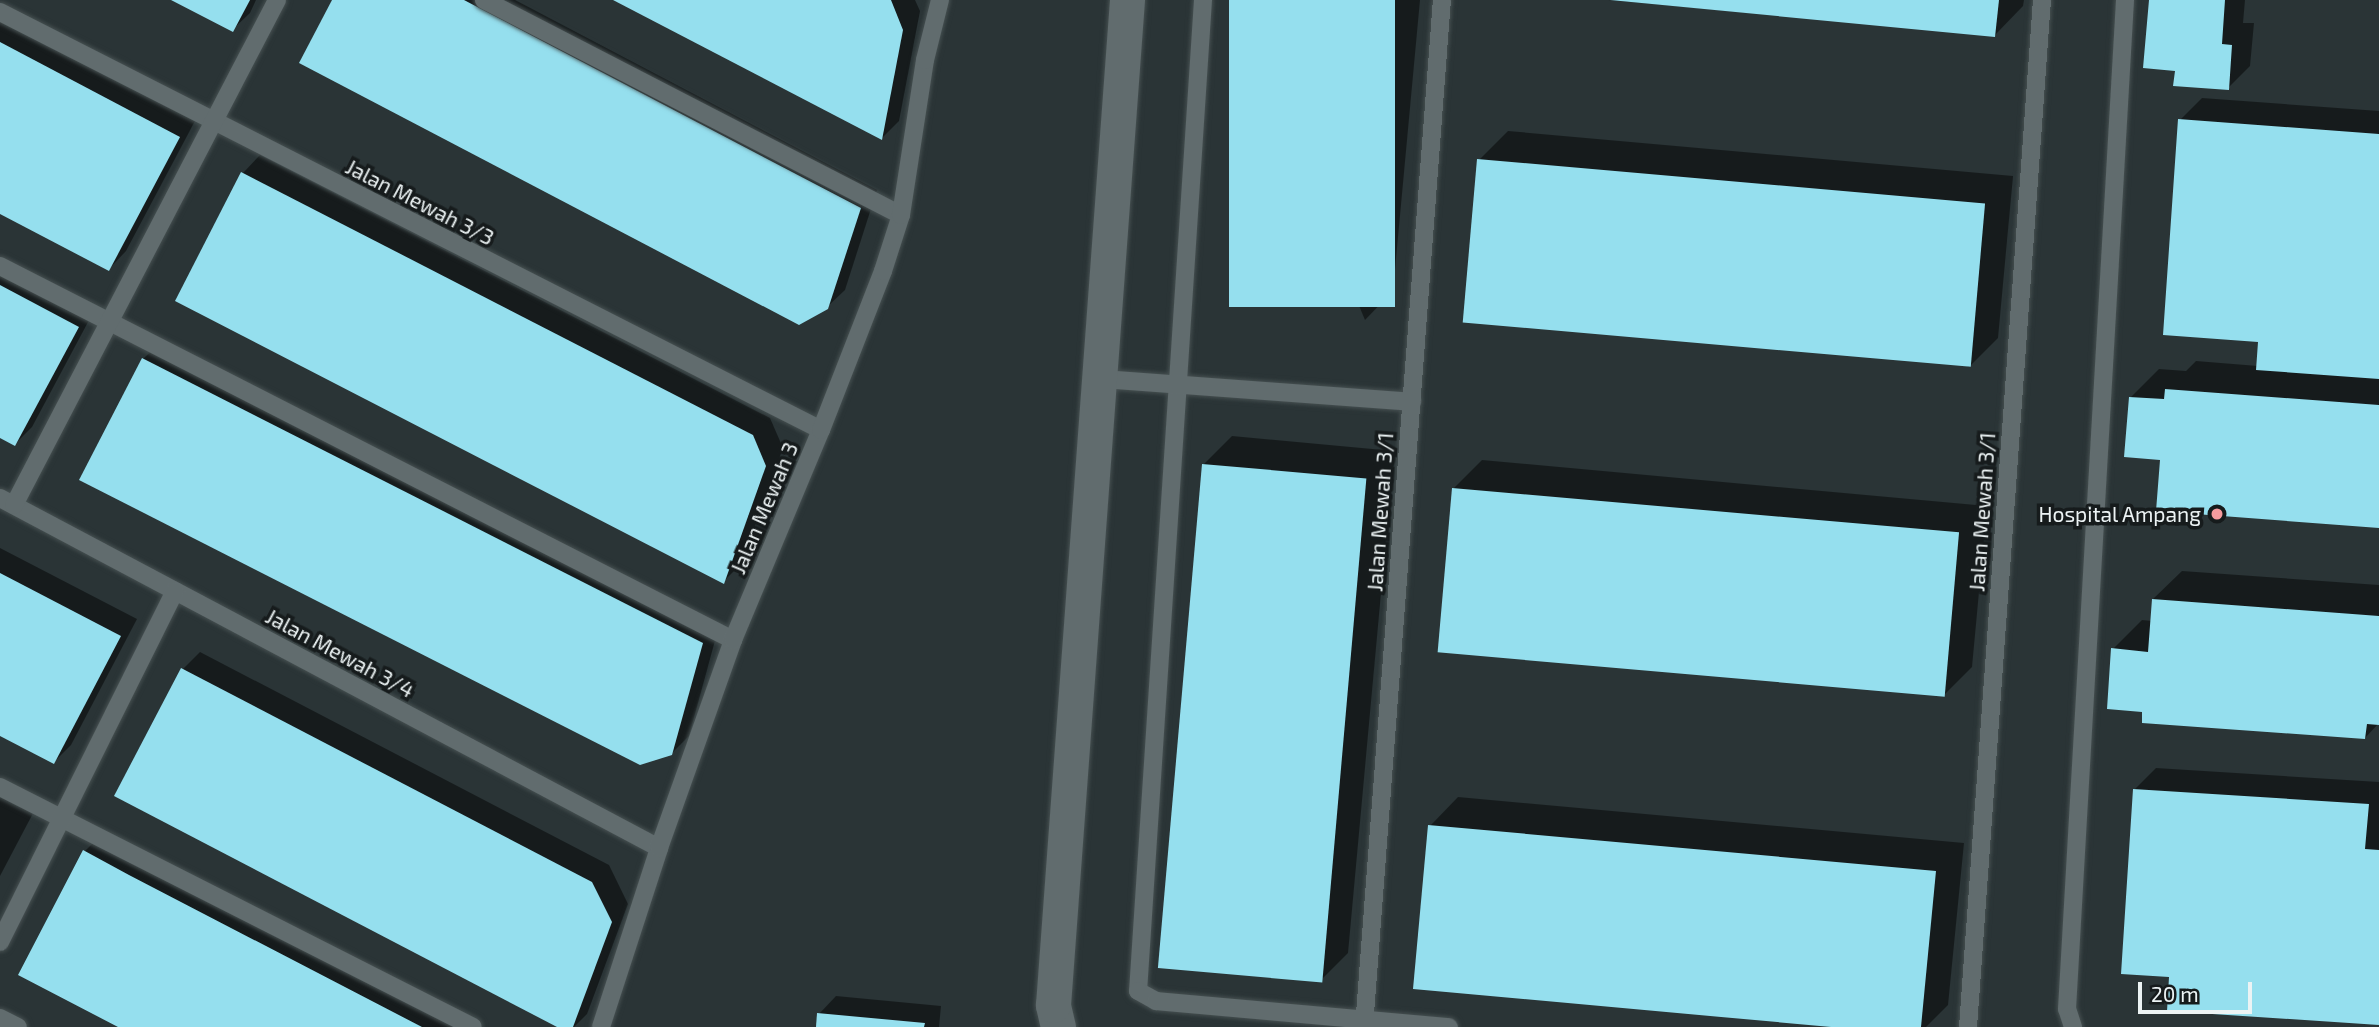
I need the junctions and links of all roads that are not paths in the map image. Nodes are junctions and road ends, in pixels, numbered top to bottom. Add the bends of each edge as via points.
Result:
1 (277, 0) edge
2 (484, 0) edge
3 (940, 0) edge
4 (1127, 0) edge
5 (1203, 0) edge
6 (1442, 0) edge
7 (2042, 0) edge
8 (2125, 0) edge
9 (0, 12) edge
10 (213, 122) junction
11 (901, 215) junction
12 (0, 266) edge
13 (108, 324) junction
14 (1101, 379) junction
15 (1178, 384) junction
16 (1412, 402) junction
17 (821, 430) junction
18 (7, 502) edge
19 (175, 591) junction
20 (733, 640) junction
21 (0, 787) edge
22 (62, 818) junction
23 (659, 848) junction
24 (0, 942) edge
25 (0, 1018) edge
26 (1365, 1023) edge
27 (18, 1027) edge
28 (473, 1027) edge
29 (601, 1027) edge
30 (1058, 1027) edge
31 (1449, 1027) edge
32 (1968, 1027) edge
33 (2073, 1027) edge

1 - 10 lane
2 - 11 lane
3 - 11 lane, Jalan Mewah 3 via 925,60
4 - 14 street
5 - 15 lane
6 - 16 lane, Jalan Mewah 3/1
7 - 32 lane, Jalan Mewah 3/1
8 - 33 lane via 2067,1009
9 - 10 lane, Jalan Mewah 3/3
10 - 13 lane
10 - 17 lane, Jalan Mewah 3/3
11 - 17 lane, Jalan Mewah 3
12 - 13 lane
13 - 18 lane
13 - 20 lane
14 - 15 lane
14 - 30 street via 1053,1005
15 - 16 lane
15 - 26 lane via 1138,991 1156,1001
16 - 26 lane, Jalan Mewah 3/1
17 - 20 lane, Jalan Mewah 3
18 - 19 lane, Jalan Mewah 3/4
19 - 22 lane
19 - 23 lane, Jalan Mewah 3/4
20 - 23 lane, Jalan Mewah 3
21 - 22 lane
22 - 24 lane
22 - 28 lane
23 - 29 lane, Jalan Mewah 3
25 - 27 lane
26 - 31 lane

